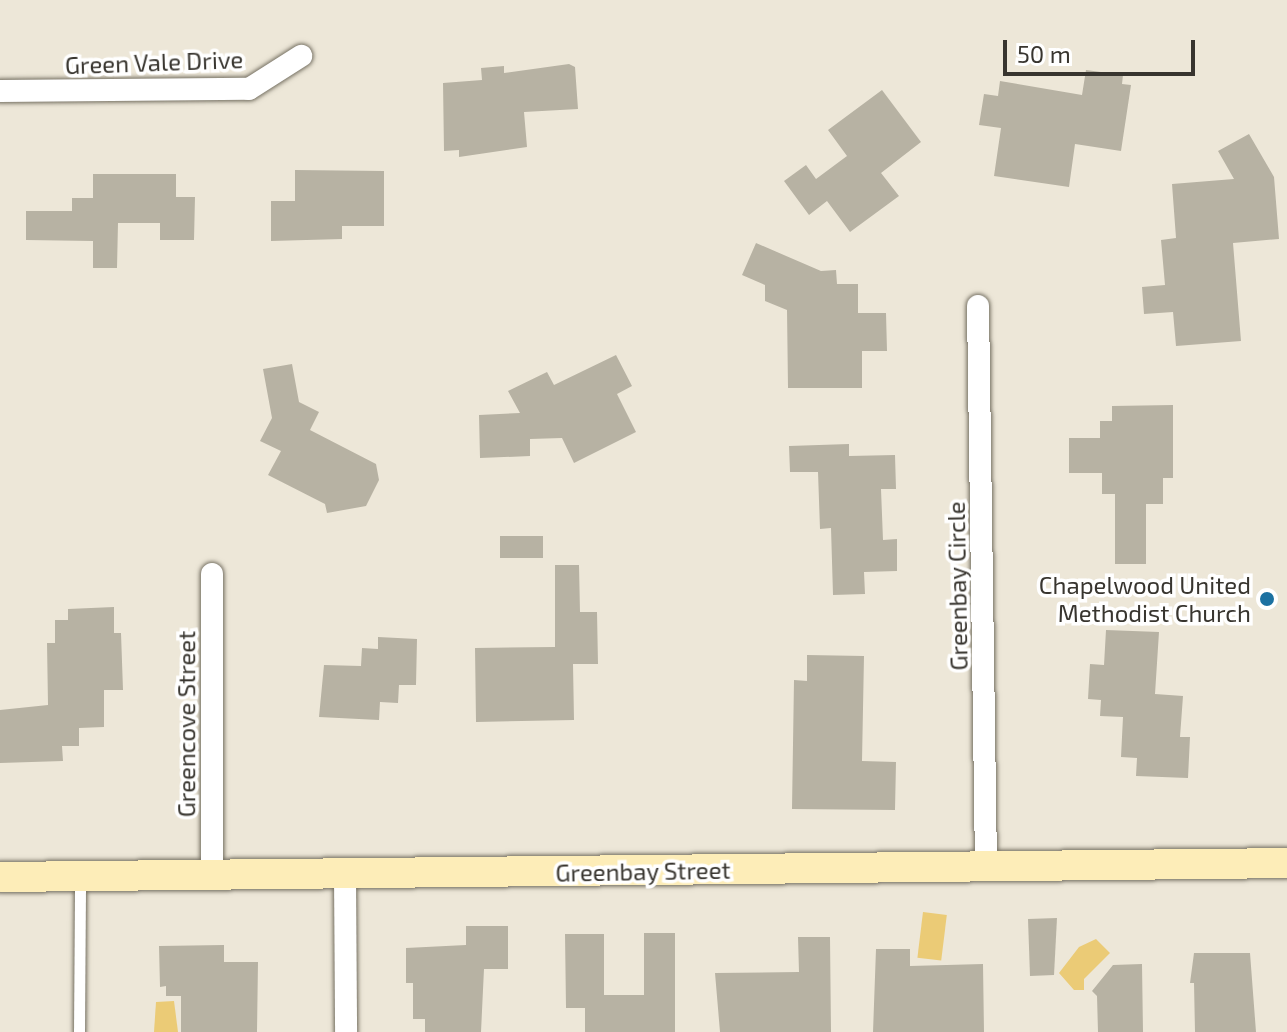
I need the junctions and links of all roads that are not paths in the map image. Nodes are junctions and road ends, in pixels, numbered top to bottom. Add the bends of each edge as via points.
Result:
1 (301, 56) dead end
2 (0, 91) edge
3 (978, 306) dead end
4 (212, 574) dead end
5 (1287, 863) edge
6 (986, 866) junction
7 (212, 874) junction
8 (80, 876) junction
9 (345, 876) junction
10 (0, 877) edge
11 (79, 1032) edge
12 (346, 1032) edge

1 - 2 street, Green Vale Drive via 249,89
3 - 6 street, Greenbay Circle
4 - 7 street, Greencove Street
5 - 6 street, Greenbay Street
6 - 9 street, Greenbay Street
7 - 8 street, Greenbay Street
7 - 9 street, Greenbay Street
8 - 10 street, Greenbay Street
8 - 11 lane
9 - 12 street

